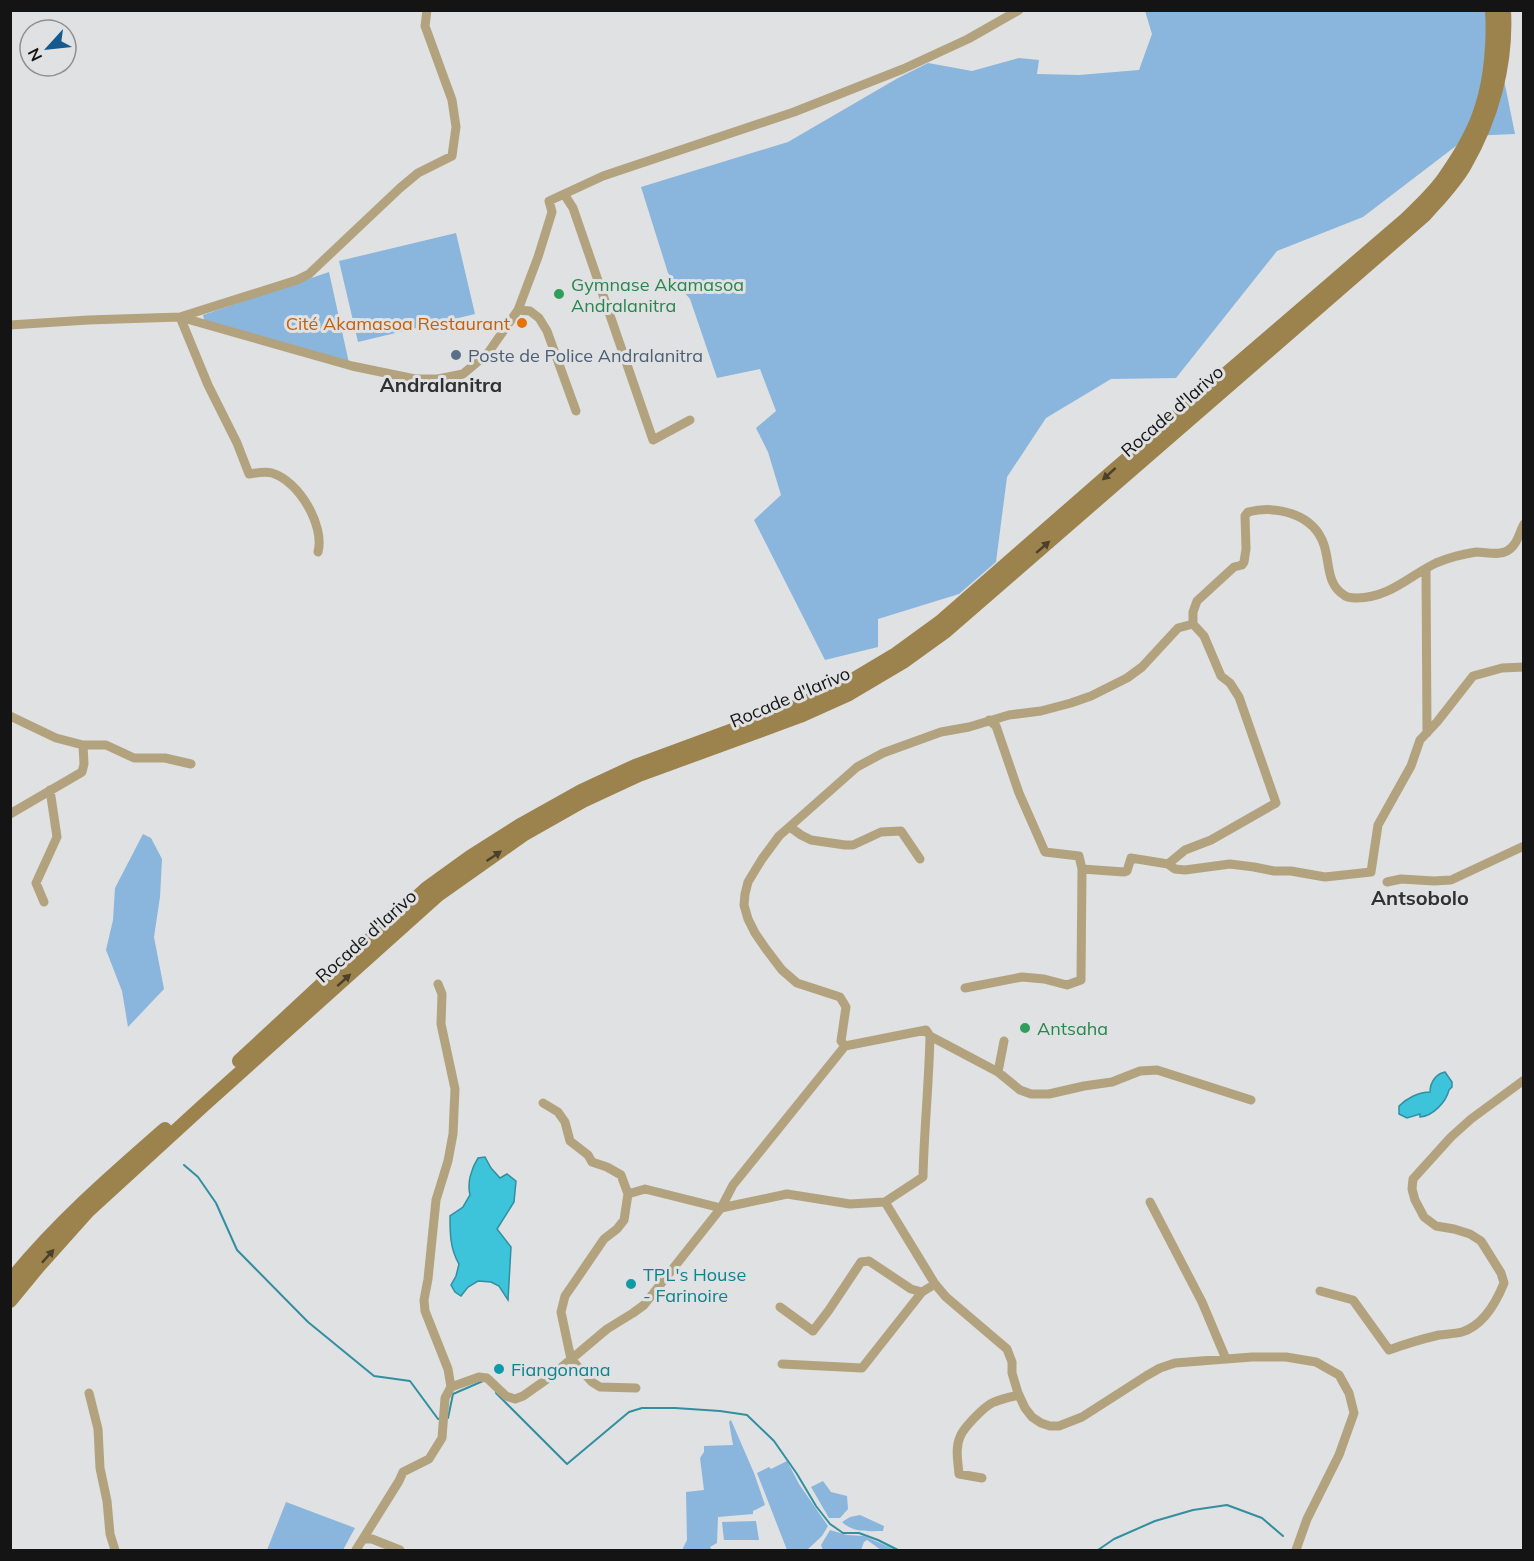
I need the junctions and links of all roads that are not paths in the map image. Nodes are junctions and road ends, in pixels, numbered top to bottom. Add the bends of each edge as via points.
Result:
1 (427, 10) edge
2 (1019, 10) edge
3 (1492, 10) edge
4 (1504, 10) edge
5 (564, 194) junction
6 (518, 310) junction
7 (180, 317) junction
8 (10, 325) edge
9 (576, 411) dead end
10 (690, 420) dead end
11 (1524, 524) edge
12 (318, 552) dead end
13 (1426, 569) junction
14 (1193, 624) junction
15 (1524, 667) edge
16 (10, 716) edge
17 (989, 720) junction
18 (1427, 733) junction
19 (83, 745) junction
20 (191, 764) dead end
21 (50, 790) junction
22 (10, 814) edge
23 (790, 827) junction
24 (1524, 846) edge
25 (920, 859) dead end
26 (1168, 864) junction
27 (1082, 869) junction
28 (1387, 882) dead end
29 (44, 902) dead end
30 (438, 984) dead end
31 (965, 988) dead end
32 (930, 1036) junction
33 (1004, 1041) dead end
34 (845, 1046) junction
35 (998, 1072) junction
36 (1524, 1080) edge
37 (1251, 1100) dead end
38 (543, 1103) dead end
39 (628, 1194) junction
40 (885, 1202) junction
41 (1150, 1202) dead end
42 (721, 1208) junction
43 (10, 1281) edge
44 (935, 1284) junction
45 (1320, 1291) dead end
46 (922, 1292) junction
47 (10, 1301) edge
48 (780, 1307) dead end
49 (571, 1359) junction
50 (1226, 1359) junction
51 (782, 1364) dead end
52 (451, 1387) junction
53 (636, 1388) dead end
54 (89, 1393) dead end
55 (1019, 1395) junction
56 (982, 1478) dead end
57 (363, 1539) junction
58 (115, 1551) edge
59 (356, 1551) edge
60 (400, 1551) edge
61 (1296, 1551) edge

1 - 7 street via 425,26 452,100 456,127 452,156 418,173 309,274
2 - 5 street via 903,69 794,112 603,176
3 -> 43 main road, Rocade d'Iarivo via 1489,76 1482,106 1446,175 1426,200 940,622 844,685 635,766 581,791 470,857 419,896 104,1182
47 -> 4 main road, Rocade d'Iarivo via 88,1211 453,884 523,835 583,801 639,775 849,694 946,631 1058,535 1425,215 1445,192 1465,165 1495,96 1502,62
5 - 6 street via 549,201 552,212
5 - 10 street via 573,208 653,440
6 - 7 street via 488,353 463,374 438,379 352,366
6 - 9 street via 530,311 547,331
7 - 8 street
7 - 12 street via 249,474 269,472 298,490 318,533
11 - 13 street via 1512,548 1505,552 1466,554
13 - 14 street via 1379,595 1344,595 1332,581 1325,547 1313,527 1289,512 1251,511 1245,516 1244,562 1197,600
13 - 18 street
14 - 17 street via 1178,628 1127,678 1090,696 1041,711
14 - 26 street via 1210,647 1221,676 1239,697 1276,803 1211,840 1185,850
15 - 18 street via 1473,676
16 - 19 street via 56,738
17 - 23 street via 883,753 857,767
17 - 27 street via 996,726 1045,852 1079,856
18 - 26 street via 1378,825 1371,872 1325,877 1230,864 1185,870
19 - 20 street via 106,745 134,758 165,758
19 - 21 street via 82,772
21 - 22 street
21 - 29 street via 57,837 36,883
23 - 25 street via 811,840 845,845 854,845 881,832 902,831
23 - 34 street via 753,873 744,904 755,933 782,970 797,983 840,997 846,1007 841,1041
24 - 28 street via 1451,880
26 - 27 street via 1131,858 1124,872
27 - 31 street via 1081,980 1067,985 1022,977
30 - 52 street via 442,994 441,1024 455,1089 453,1134 436,1200 424,1300
32 - 34 street via 926,1030
32 - 35 street
32 - 40 street via 923,1177
33 - 35 street
34 - 42 street via 733,1185
35 - 37 street via 1020,1090 1049,1094 1157,1070
36 - 45 street via 1471,1119 1413,1179 1412,1189 1424,1217 1436,1226 1470,1234 1480,1241 1501,1273 1504,1283 1485,1317 1461,1332 1389,1350 1353,1300
38 - 39 street via 558,1112 570,1141 592,1162 621,1175
39 - 42 street via 645,1189
39 - 49 street via 624,1220 604,1239 565,1296 561,1312
40 - 42 street via 850,1204 787,1194
40 - 44 street
41 - 50 street via 1202,1302
42 - 49 street via 644,1305
44 - 46 street
44 - 55 street via 1007,1348
46 - 48 street via 869,1261 861,1262 813,1331
46 - 51 street via 862,1368
49 - 52 street via 515,1399 487,1378
49 - 53 street via 600,1387
50 - 55 street via 1160,1368 1082,1417 1059,1426 1032,1417
50 - 61 street via 1286,1357 1316,1362 1339,1375 1349,1393 1354,1413 1339,1455 1306,1519
52 - 57 street via 445,1398 442,1438 437,1448 429,1459 403,1472
54 - 58 street via 98,1429 100,1468
55 - 56 street via 988,1406 960,1436 959,1474
57 - 59 street
57 - 60 street

